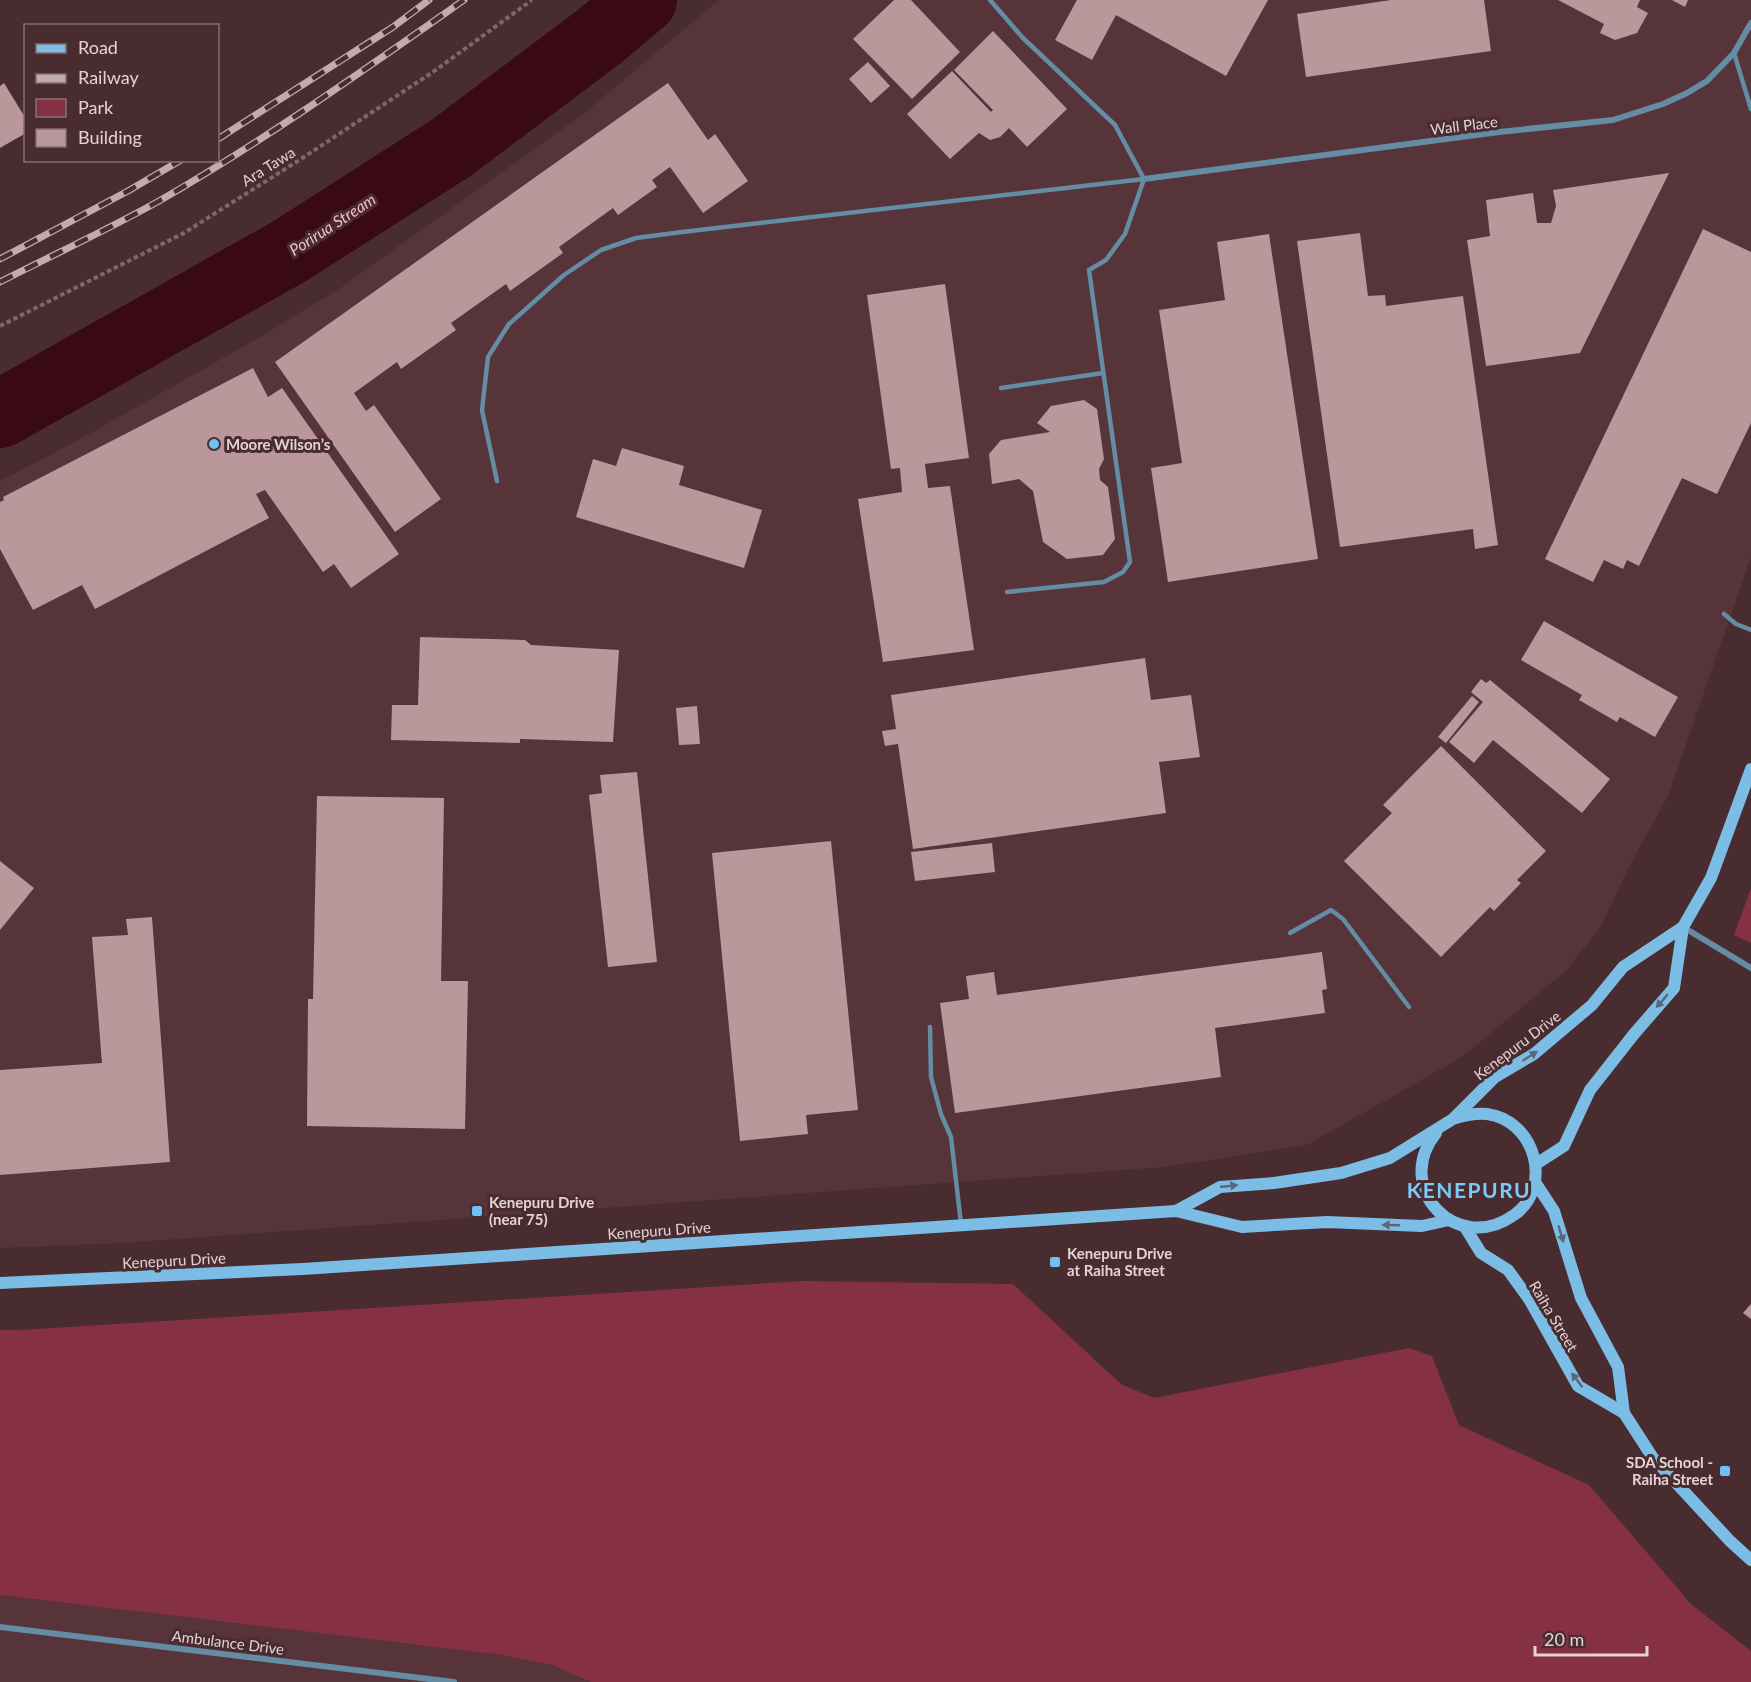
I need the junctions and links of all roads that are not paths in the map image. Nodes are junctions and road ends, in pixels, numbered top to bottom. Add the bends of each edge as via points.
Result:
1 (990, 0) edge
2 (1751, 22) edge
3 (1734, 53) junction
4 (1751, 109) edge
5 (1144, 179) junction
6 (1103, 373) junction
7 (1001, 388) dead end
8 (497, 481) dead end
9 (1007, 592) dead end
10 (1724, 614) dead end
11 (1751, 630) edge
12 (1751, 769) edge
13 (1683, 927) junction
14 (1290, 933) dead end
15 (1751, 968) edge
16 (1409, 1007) dead end
17 (930, 1027) dead end
18 (1453, 1119) junction
19 (1438, 1130) junction
20 (1536, 1164) junction
21 (1535, 1182) junction
22 (1176, 1211) junction
23 (1449, 1220) junction
24 (961, 1224) junction
25 (1465, 1227) junction
26 (0, 1283) edge
27 (1624, 1413) junction
28 (1751, 1560) edge
29 (0, 1627) edge
30 (454, 1682) edge

1 - 5 lane via 1023,38 1115,125
2 - 3 street, Wall Place
3 - 4 lane
3 - 5 street, Wall Place via 1707,81 1687,93 1613,120
5 - 6 lane via 1125,234 1106,260 1089,270
5 - 8 lane via 636,238 602,250 564,275 509,324 488,357 483,410
6 - 7 lane
6 - 9 lane via 1130,562 1123,572 1104,582
10 - 11 lane
12 - 13 main road, Kenepuru Drive via 1711,879
13 - 15 street
18 -> 13 main road, Kenepuru Drive via 1495,1077 1534,1054 1592,1005 1623,967
13 -> 20 main road, Kenepuru Drive via 1674,988 1590,1090 1564,1146
14 - 16 lane via 1331,910 1343,919
17 - 24 lane via 931,1077 951,1137
18 - 19 main road, Kenepuru Drive
18 - 20 main road, Kenepuru Drive via 1489,1114 1506,1120 1521,1131
22 -> 19 main road, Kenepuru Drive via 1220,1187 1341,1173 1390,1158
19 - 23 main road, Kenepuru Drive via 1427,1144 1422,1180 1426,1196
20 - 21 main road, Kenepuru Drive
21 - 25 main road, Kenepuru Drive via 1529,1200 1502,1224
21 -> 27 main road, Raiha Street via 1554,1211 1581,1298 1618,1367
23 -> 22 main road, Kenepuru Drive via 1422,1226 1327,1222 1242,1227
22 - 24 main road, Kenepuru Drive
23 - 25 main road, Kenepuru Drive
24 - 26 main road, Kenepuru Drive via 303,1269
27 -> 25 main road, Raiha Street via 1578,1386 1529,1299 1508,1270 1481,1253
27 - 28 main road, Raiha Street via 1653,1458
29 - 30 street, Ambulance Drive

